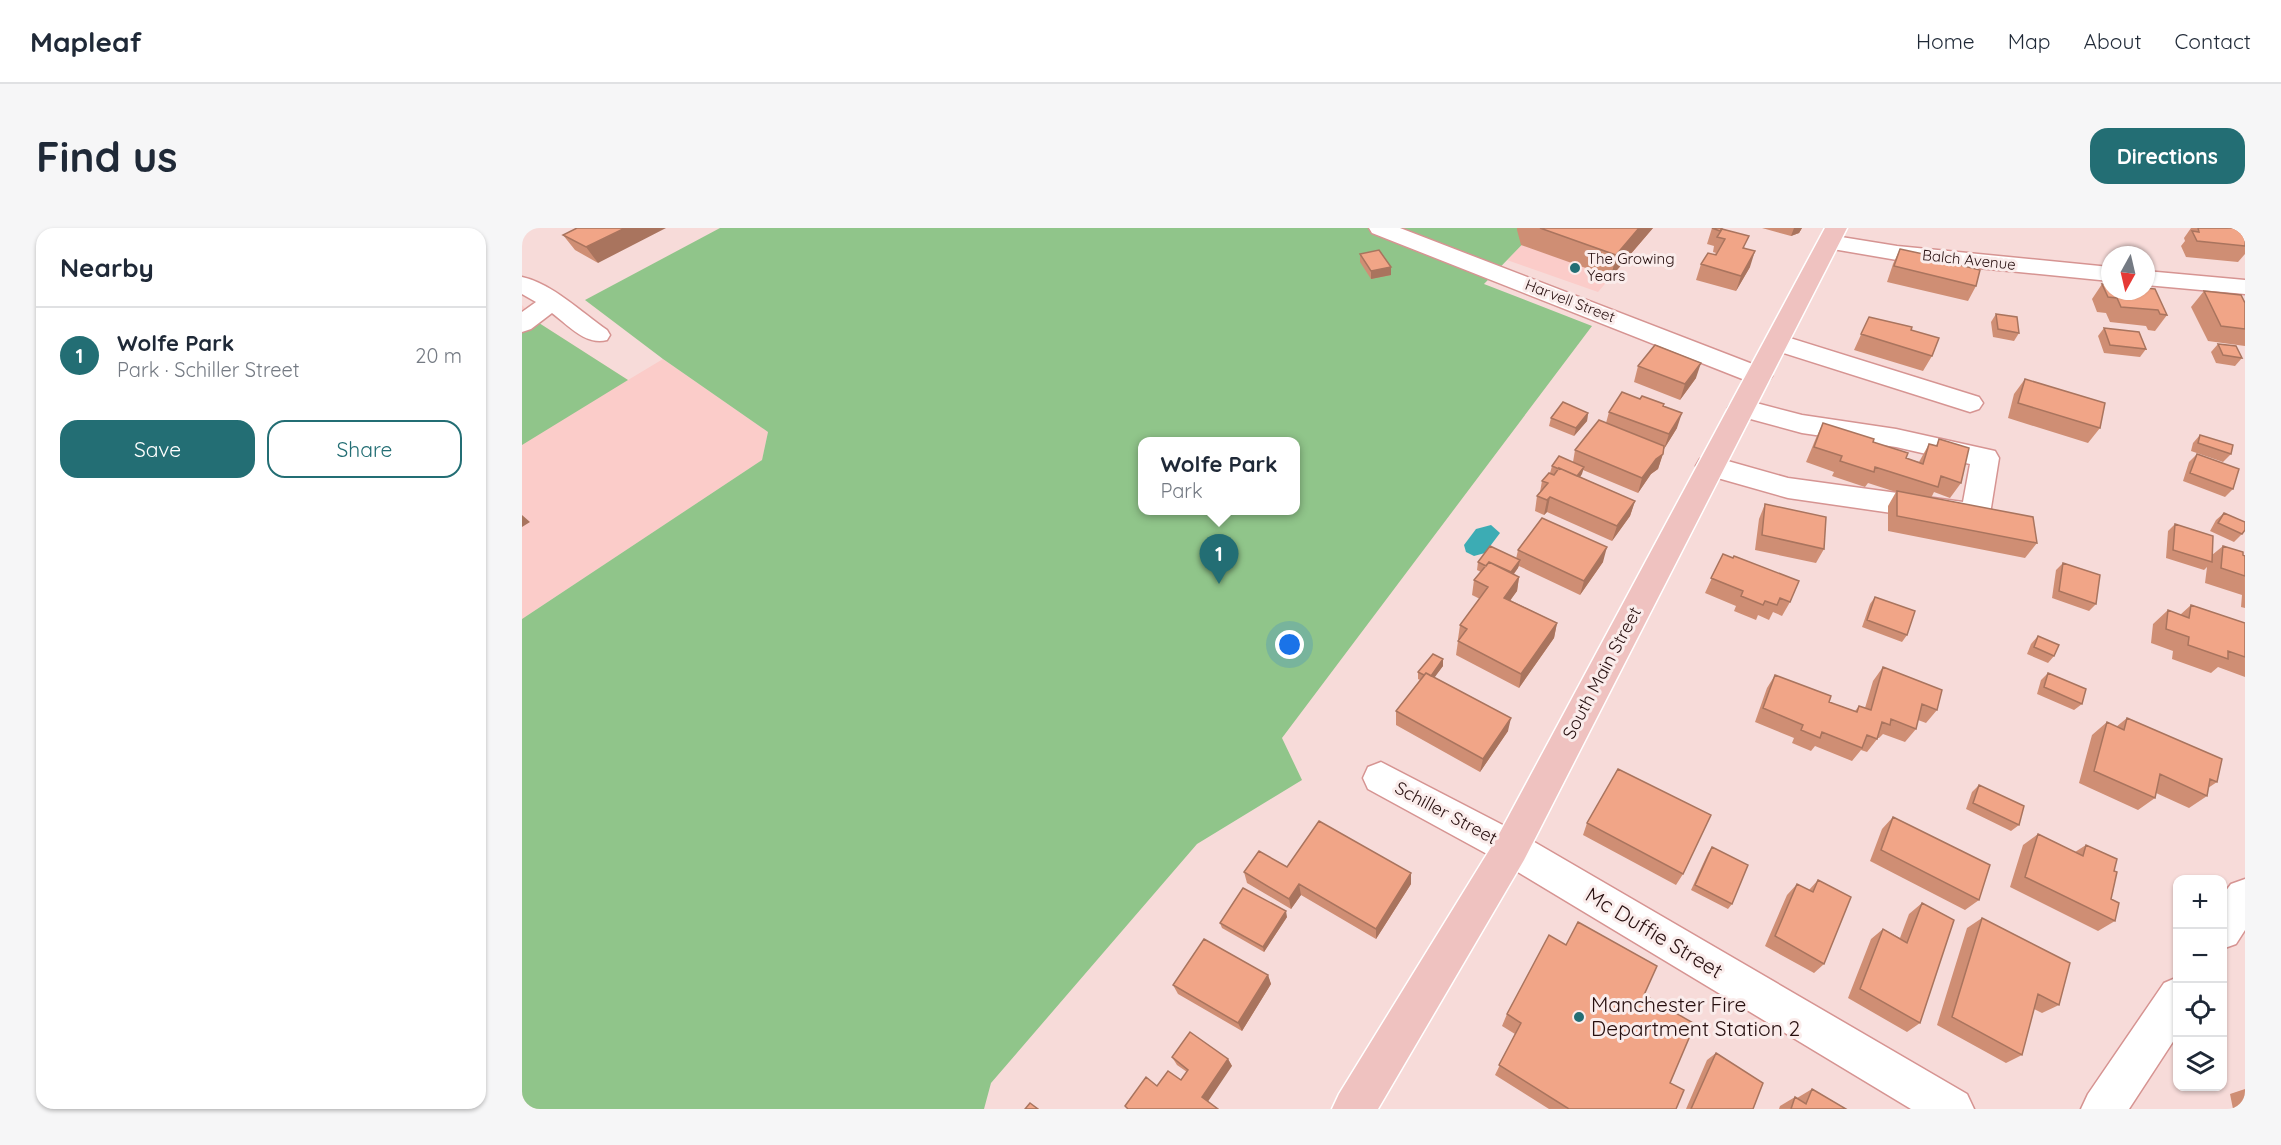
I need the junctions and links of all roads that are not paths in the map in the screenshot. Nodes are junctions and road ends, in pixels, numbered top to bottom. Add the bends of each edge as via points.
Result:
1 (1380, 228) edge
2 (1832, 235) edge
3 (2101, 273) edge
4 (2155, 279) edge
5 (522, 284) edge
6 (2245, 287) edge
7 (552, 302) junction
8 (522, 324) edge
9 (598, 336) dead end
10 (1777, 342) junction
11 (1759, 376) junction
12 (1970, 403) dead end
13 (1741, 408) junction
14 (1710, 466) junction
15 (1381, 778) dead end
16 (1511, 848) junction
17 (2245, 897) edge
18 (2224, 929) edge
19 (2173, 1004) edge
20 (1354, 1109) edge
21 (1952, 1109) edge
22 (2103, 1109) edge

1 - 11 street, Harvell Street
2 - 3 street, Balch Avenue via 1897,253
2 - 10 main road, South Main Street
4 - 6 street
5 - 7 street
7 - 8 street
7 - 9 street
10 - 11 main road, South Main Street
10 - 12 street
11 - 13 main road, South Main Street
13 - 14 main road, South Main Street
13 - 14 street via 1802,424 1896,438 1984,458 1975,514 1788,488
14 - 16 main road, South Main Street
15 - 16 street, Schiller Street
16 - 20 main road, South Main Street
16 - 21 street, Mc Duffie Street
17 - 18 street
19 - 22 street

